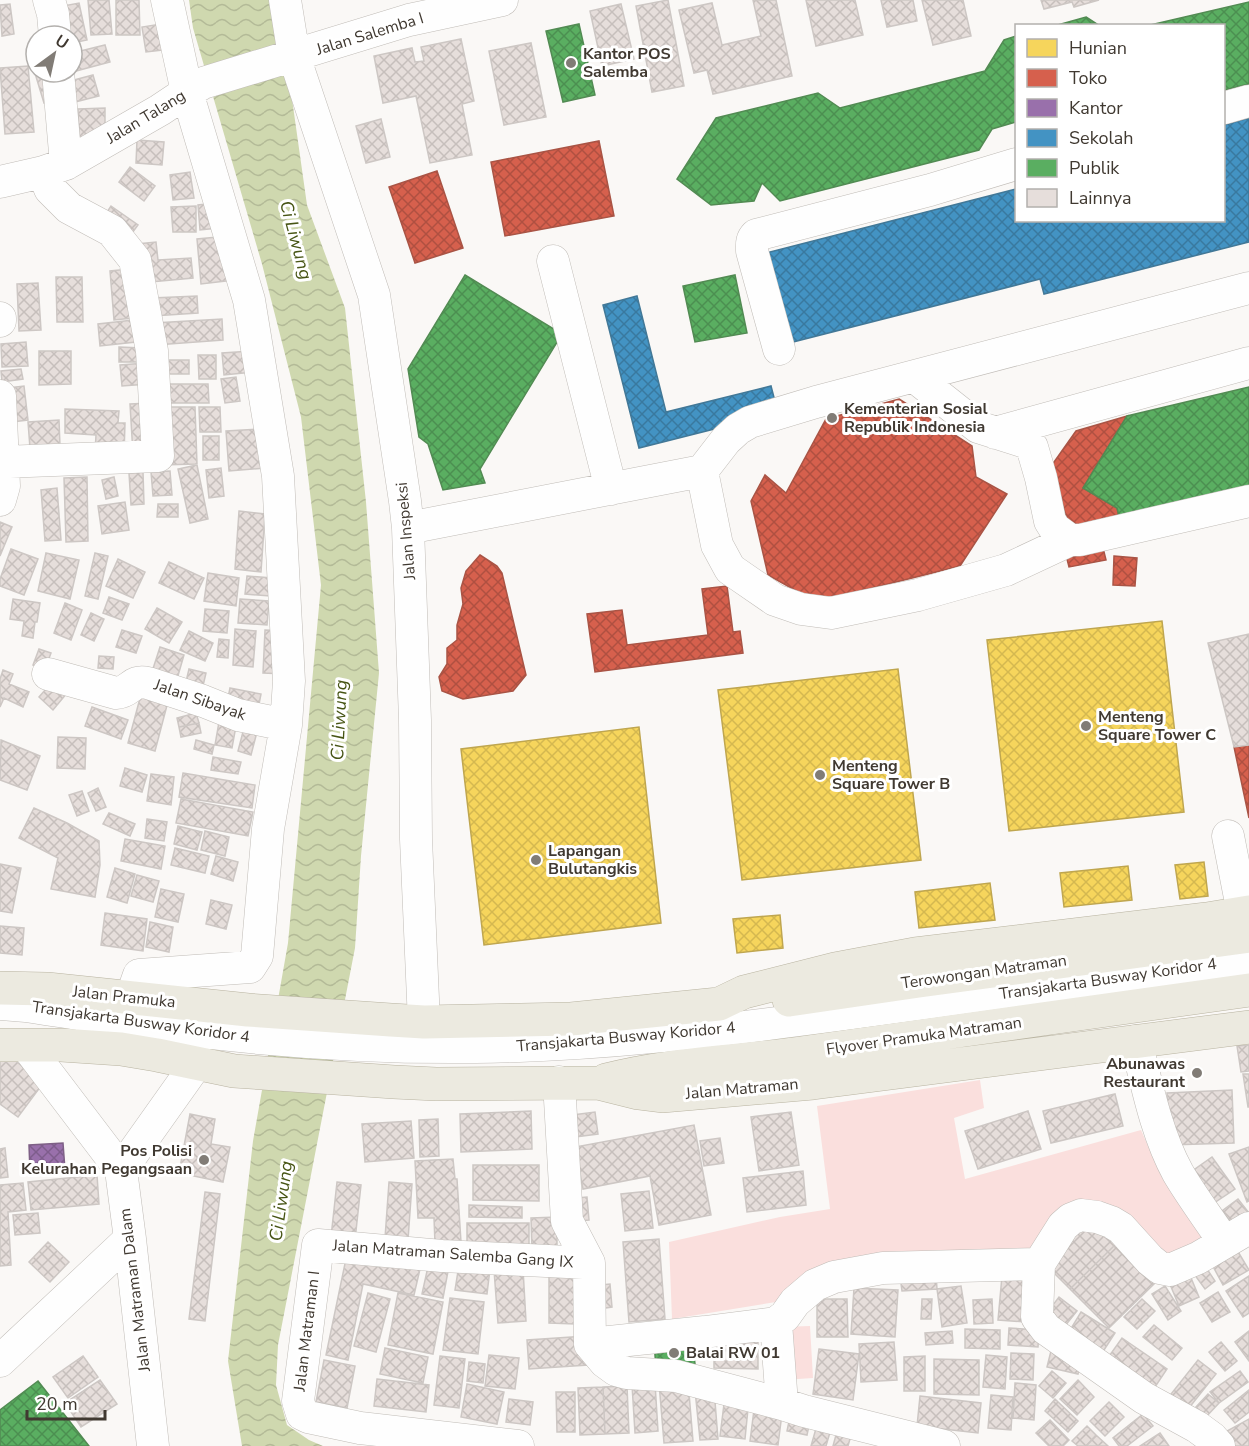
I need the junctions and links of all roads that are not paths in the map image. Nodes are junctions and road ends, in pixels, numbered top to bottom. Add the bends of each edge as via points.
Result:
1 (49, 0) edge
2 (167, 0) edge
3 (285, 0) edge
4 (502, 0) edge
5 (54, 24) edge
6 (292, 56) junction
7 (58, 84) edge
8 (195, 87) junction
9 (1249, 101) edge
10 (1225, 108) edge
11 (1015, 165) edge
12 (55, 168) junction
13 (0, 182) edge
14 (553, 261) dead end
15 (1249, 288) edge
16 (779, 349) dead end
17 (1249, 363) edge
18 (915, 377) junction
19 (0, 396) edge
20 (995, 433) junction
21 (3, 462) junction
22 (702, 471) junction
23 (611, 489) junction
24 (0, 500) edge
25 (1249, 501) edge
26 (408, 528) junction
27 (1070, 540) junction
28 (48, 674) dead end
29 (286, 725) junction
30 (1228, 836) dead end
31 (1247, 921) edge
32 (1249, 959) edge
33 (0, 988) edge
34 (1249, 990) edge
35 (131, 998) junction
36 (0, 1004) edge
37 (242, 1022) junction
38 (424, 1022) junction
39 (0, 1026) edge
40 (1249, 1027) edge
41 (394, 1033) junction
42 (1136, 1041) junction
43 (13, 1045) edge
44 (157, 1055) junction
45 (197, 1063) junction
46 (559, 1082) junction
47 (598, 1083) junction
48 (121, 1170) junction
49 (1237, 1235) edge
50 (130, 1239) junction
51 (318, 1245) joint
52 (589, 1263) junction
53 (1039, 1264) junction
54 (776, 1323) junction
55 (5, 1347) edge
56 (598, 1353) junction
57 (782, 1404) junction
58 (153, 1446) edge
59 (518, 1446) edge
60 (944, 1446) edge
61 (1219, 1446) edge

1 - 5 street
2 - 8 street
3 - 6 street, Jalan Salemba I
4 - 6 street, Jalan Salemba I via 409,20
6 - 8 street, Jalan Talang
6 - 26 street, Jalan Inspeksi via 374,295
7 - 12 street
8 - 12 street, Jalan Talang
8 - 29 street via 249,300 278,476 289,681
9 - 10 street
11 - 16 street via 756,235 752,251
12 - 13 street, Jalan Talang
12 - 21 street via 50,189 69,208 112,231 135,260 152,351 158,456
14 - 23 street
15 - 18 street
17 - 20 street
18 - 20 street via 978,427
18 - 22 street via 750,422 726,440
19 - 21 street
20 - 27 street via 1032,447 1050,521
21 - 24 street
22 - 23 street
22 - 27 street via 717,545 730,569 775,600 801,609 831,613 918,595 1006,570
23 - 26 street
25 - 27 street
26 - 38 street, Jalan Inspeksi
28 - 29 street, Jalan Sibayak via 116,693 136,682 148,682 238,716
29 - 35 street via 268,829 257,956 250,967 139,975
30 - 31 street
31 - 38 main road via 1207,919 915,954 744,992 719,1004 571,1018
32 - 41 street, Transjakarta Busway Koridor 4 via 659,1037 474,1047
33 - 35 main road, Jalan Pramuka
34 - 47 main road, Flyover Pramuka Matraman via 657,1070
35 - 37 main road, Jalan Pramuka
36 - 37 street, Transjakarta Busway Koridor 4 via 185,1030
37 - 41 main road
38 - 41 main road
39 - 44 street, Transjakarta Busway Koridor 4 via 72,1032
40 - 42 main road, Jalan Matraman
42 - 47 main road, Jalan Matraman via 813,1083 662,1096
42 - 49 street via 1164,1143 1178,1173
43 - 44 main road via 121,1049
43 - 48 street, Jalan Matraman Dalam
44 - 45 main road
45 - 46 main road, Jalan Matraman via 234,1071 394,1082
45 - 48 street
46 - 47 main road, Jalan Matraman
46 - 52 street via 567,1221
48 - 50 street, Jalan Matraman Dalam
49 - 53 street via 1170,1270 1150,1260 1111,1222 1081,1215 1063,1226
50 - 55 street
50 - 58 street, Jalan Matraman Dalam
51 - 52 street, Jalan Matraman Salemba Gang IX
51 - 59 street, Jalan Matraman I via 298,1401 302,1414 360,1428
52 - 56 street
53 - 54 street via 883,1268 834,1277 815,1285
53 - 61 street via 1036,1317 1046,1329 1144,1398 1197,1427
54 - 56 street
54 - 57 street
56 - 57 street via 616,1370 676,1376
57 - 60 street

